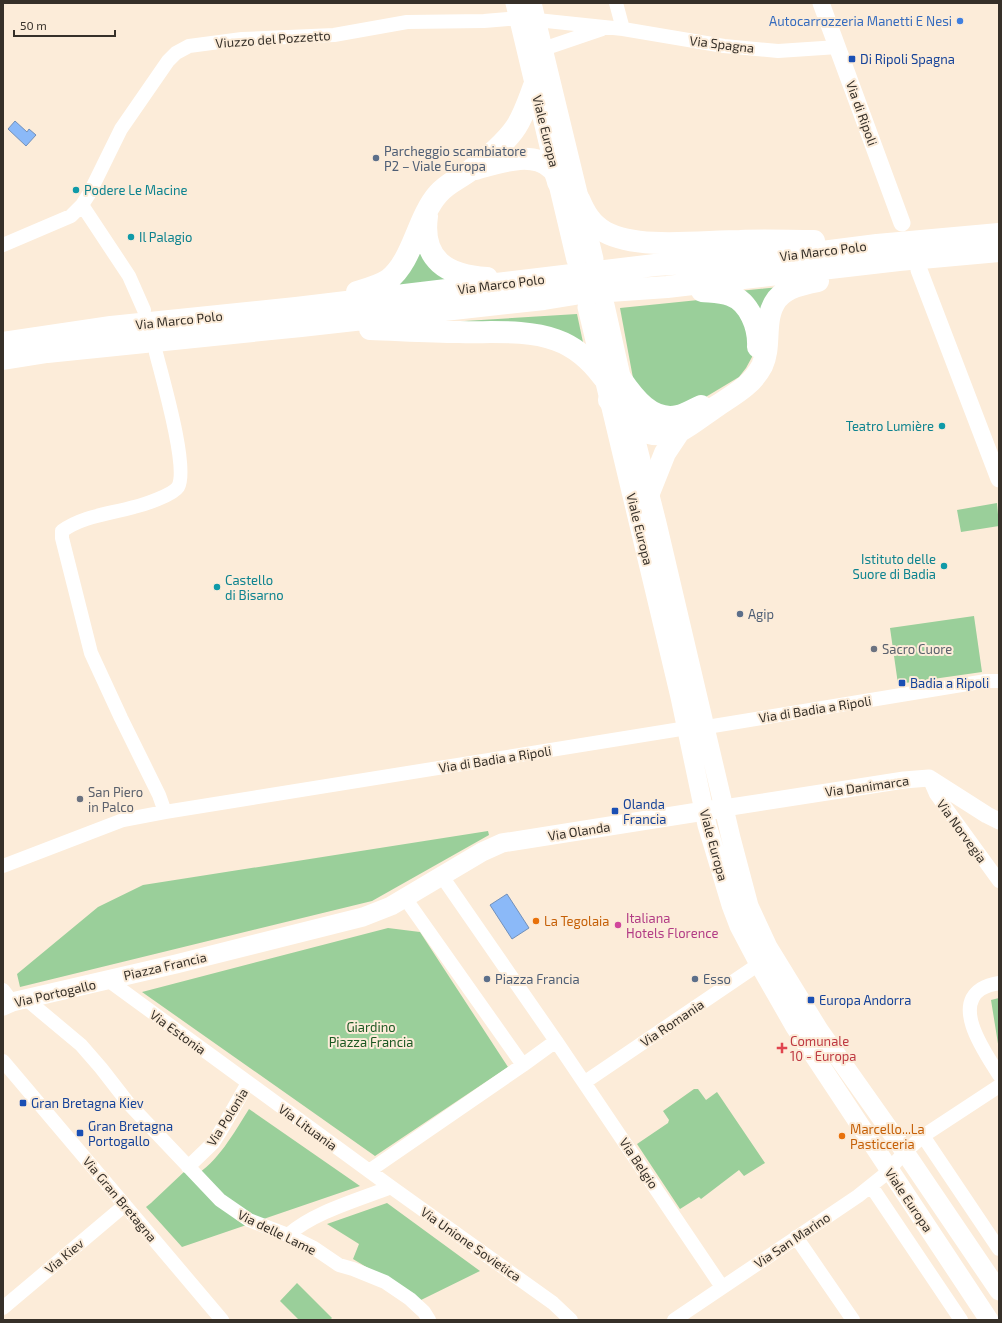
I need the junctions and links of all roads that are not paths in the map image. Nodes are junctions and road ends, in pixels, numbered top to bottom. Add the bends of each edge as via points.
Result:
1 (616, 3) edge
2 (821, 3) edge
3 (525, 11) edge
4 (606, 28) junction
5 (623, 29) junction
6 (838, 47) junction
7 (544, 52) junction
8 (534, 86) junction
9 (472, 170) junction
10 (558, 182) junction
11 (579, 199) junction
12 (82, 205) junction
13 (428, 207) junction
14 (902, 223) dead end
15 (999, 234) edge
16 (3, 245) edge
17 (942, 248) junction
18 (999, 251) edge
19 (880, 254) junction
20 (919, 270) dead end
21 (667, 287) junction
22 (542, 289) junction
23 (596, 306) dead end
24 (144, 310) dead end
25 (298, 317) junction
26 (3, 342) edge
27 (156, 353) dead end
28 (3, 358) edge
29 (612, 378) junction
30 (609, 400) junction
31 (632, 425) junction
32 (679, 432) junction
33 (999, 479) edge
34 (649, 493) junction
35 (997, 679) edge
36 (696, 727) junction
37 (929, 778) junction
38 (724, 808) junction
39 (704, 811) junction
40 (164, 812) junction
41 (999, 824) edge
42 (3, 866) edge
43 (441, 876) junction
44 (999, 881) edge
45 (405, 898) junction
46 (759, 964) junction
47 (108, 980) junction
48 (999, 983) edge
49 (11, 999) edge
50 (556, 1041) junction
51 (3, 1060) edge
52 (523, 1065) junction
53 (999, 1075) edge
54 (585, 1082) junction
55 (248, 1083) junction
56 (999, 1086) edge
57 (923, 1136) junction
58 (905, 1152) junction
59 (188, 1167) junction
60 (889, 1169) junction
61 (369, 1171) junction
62 (871, 1186) junction
63 (391, 1187) junction
64 (125, 1204) junction
65 (288, 1235) junction
66 (796, 1237) junction
67 (999, 1249) edge
68 (722, 1286) junction
69 (999, 1291) edge
70 (3, 1308) edge
71 (222, 1320) edge
72 (429, 1320) edge
73 (571, 1320) edge
74 (674, 1320) edge
75 (853, 1320) edge
76 (961, 1320) edge
77 (989, 1320) edge

1 - 5 street
2 - 6 street, Via di Ripoli
3 - 4 street, Via Spagna
3 - 7 main road, Viale Europa
3 - 8 main road, Viale Europa
3 - 12 street, Viuzzo del Pozzetto via 407,22 334,35 242,38 189,46 168,61 121,129
4 - 5 street, Via Spagna
4 - 7 street, Via Spagna via 552,46
5 - 6 street, Via Spagna via 724,46 778,51
6 - 14 street, Via di Ripoli
7 - 11 main road, Viale Europa
8 - 9 highway via 516,128
8 - 10 main road, Viale Europa
9 - 10 highway via 532,159 542,161 551,168
9 - 13 highway via 441,190
10 - 11 main road, Viale Europa via 585,259
11 - 19 highway via 585,214 596,226 628,240 814,241
12 - 16 street, Viuzzo del Pozzetto via 71,216
12 - 24 street via 129,276
13 - 22 highway via 425,229 428,246 435,258 446,268 470,277
13 - 25 highway via 403,260 386,281
15 - 17 highway, Via Marco Polo
17 - 18 highway, Via Marco Polo
17 - 19 highway, Via Marco Polo
19 - 21 highway, Via Marco Polo
19 - 22 highway, Via Marco Polo via 783,257 655,266
19 - 32 highway via 844,275 794,287 784,293 777,300 770,315 763,365 754,380
20 - 33 street
21 - 22 highway, Via Marco Polo via 581,293
21 - 29 highway via 720,293 739,300 751,316 758,332 755,361 740,380 727,390 678,416 661,415 644,407
22 - 25 highway, Via Marco Polo
23 - 29 main road, Viale Europa
25 - 26 highway, Via Marco Polo via 111,327
25 - 28 highway, Via Marco Polo
25 - 29 highway via 458,332 543,336 574,349
27 - 40 street via 179,446 181,472 178,487 172,493 136,507 92,517 71,525 62,532 62,538 91,653 159,795
29 - 30 main road, Viale Europa
29 - 31 main road, Viale Europa
30 - 31 highway via 617,412
30 - 36 main road, Viale Europa
31 - 32 highway via 653,435
31 - 34 main road, Viale Europa
32 - 34 highway via 665,453
34 - 36 main road, Viale Europa
35 - 36 street, Via di Badia a Ripoli
36 - 38 main road, Viale Europa
36 - 39 main road, Viale Europa
36 - 40 street, Via di Badia a Ripoli
37 - 38 street, Via Danimarca
37 - 41 street
37 - 44 street, Via Norvegia via 936,794
38 - 39 main road, Via Olanda
38 - 58 main road, Viale Europa via 749,906 768,947 819,1030
39 - 43 main road, Via Olanda via 502,843
39 - 46 main road, Viale Europa via 731,905
40 - 42 street, Via di Badia a Ripoli via 123,820
43 - 45 main road, Piazza Francia
43 - 50 street
45 - 47 main road, Piazza Francia via 378,912 355,919
45 - 52 street
46 - 54 street, Via Romania
46 - 60 main road, Viale Europa via 794,1027
47 - 49 main road, Via Portogallo
47 - 55 street, Via Estonia
48 - 53 street via 978,992 970,1013 975,1034
49 - 59 street, Via delle Lame via 81,1045 129,1104
50 - 52 street
50 - 54 street, Via Belgio
51 - 64 street, Via Gran Bretagna
52 - 61 street
54 - 68 street, Via Belgio
55 - 59 street, Via Polonia via 208,1149
55 - 61 street, Via Lituania
56 - 57 street, Via San Marino
57 - 58 street, Via San Marino
57 - 67 street
58 - 60 street, Via San Marino
58 - 69 main road, Viale Europa
59 - 65 street, Via delle Lame via 220,1200 240,1215
60 - 62 street, Via San Marino
60 - 77 main road, Viale Europa
61 - 63 street, Via Unione Sovietica
62 - 66 street, Via San Marino
62 - 76 street, Viale Europa
63 - 65 street via 312,1218
63 - 73 street, Via Unione Sovietica via 553,1303
64 - 70 street, Via Kiev
64 - 71 street, Via Gran Bretagna
65 - 72 street, Via delle Lame via 339,1265 385,1282 410,1299
66 - 68 street, Via San Marino
66 - 75 street
68 - 74 street, Via San Marino

